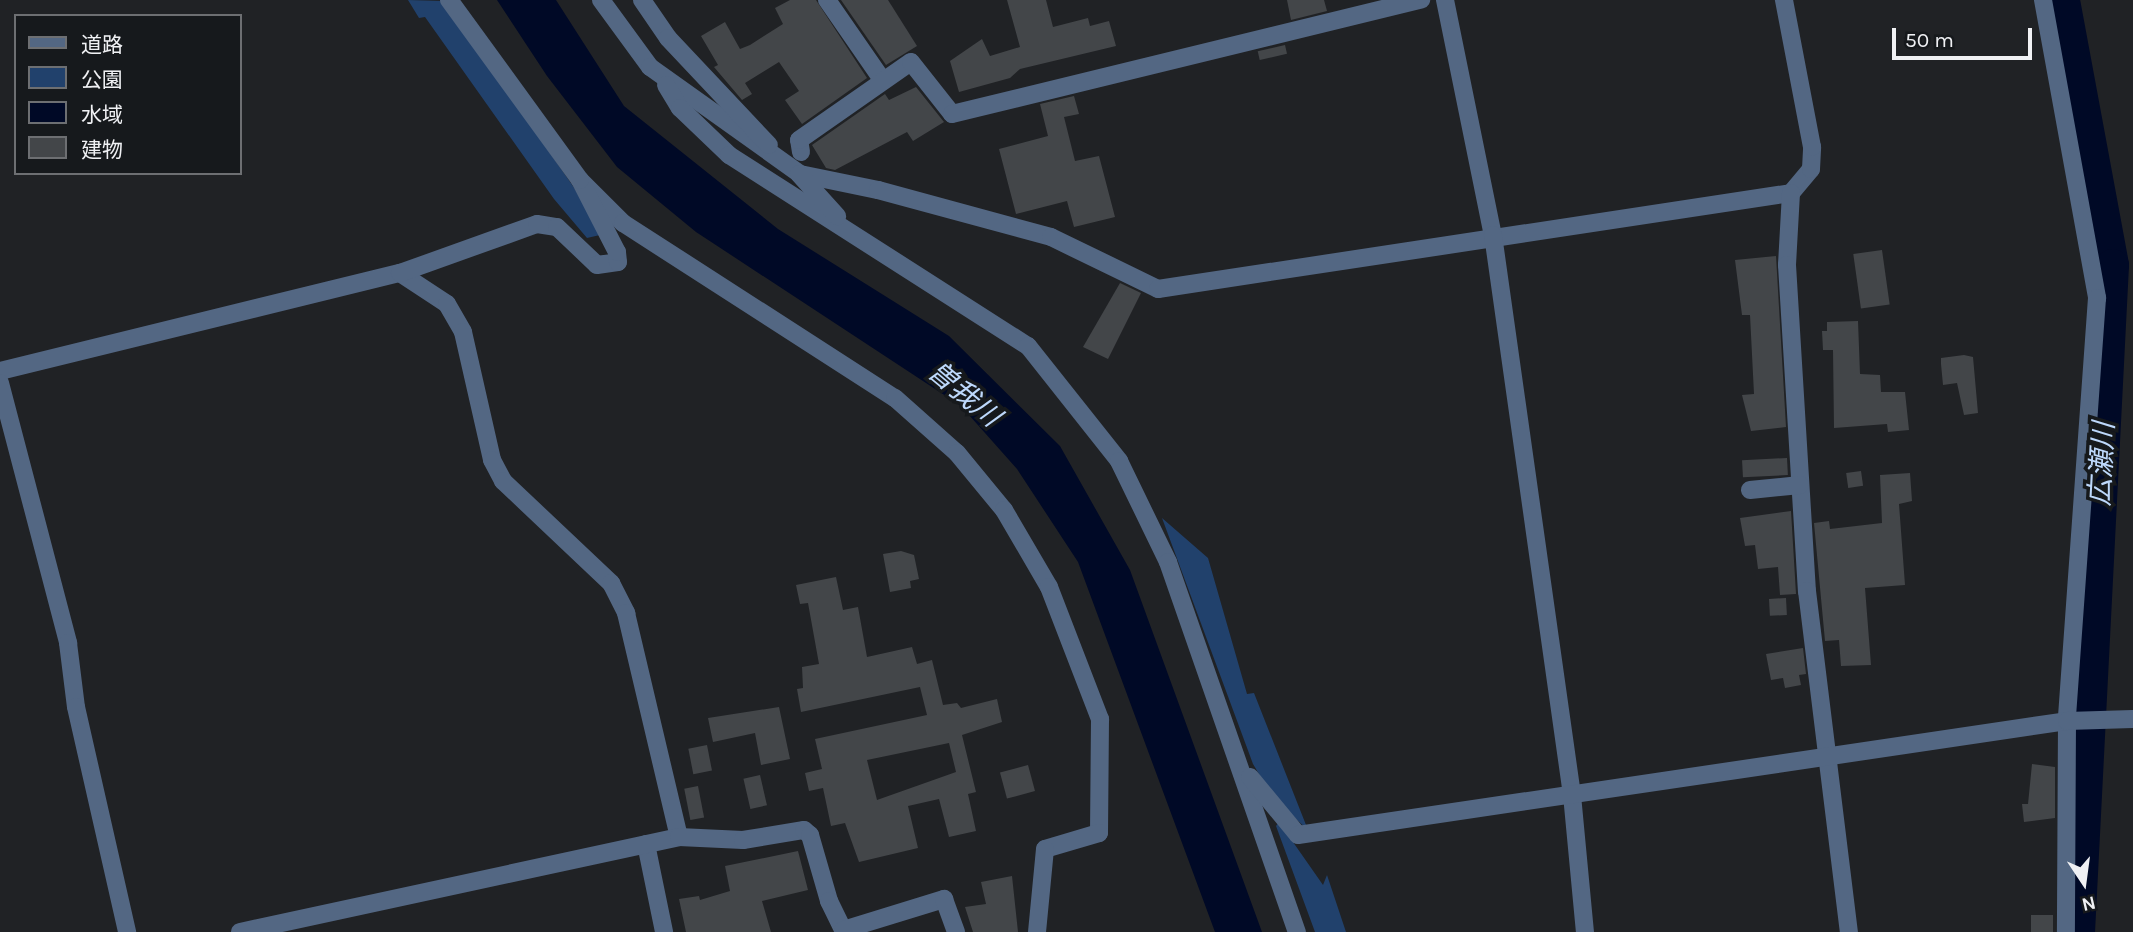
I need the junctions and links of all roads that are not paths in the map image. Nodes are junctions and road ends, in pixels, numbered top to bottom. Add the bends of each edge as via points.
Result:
1 (449, 0) edge
2 (601, 0) edge
3 (642, 0) edge
4 (827, 0) edge
5 (1421, 0) edge
6 (1446, 0) edge
7 (1784, 0) edge
8 (2043, 0) edge
9 (661, 76) junction
10 (883, 81) junction
11 (801, 152) dead end
12 (800, 174) junction
13 (580, 180) junction
14 (1791, 193) junction
15 (848, 229) junction
16 (1493, 235) junction
17 (400, 273) junction
18 (0, 371) edge
19 (0, 383) edge
20 (1800, 485) junction
21 (1750, 490) dead end
22 (2133, 719) edge
23 (2071, 720) junction
24 (1826, 760) junction
25 (1244, 769) junction
26 (1572, 795) junction
27 (679, 837) junction
28 (646, 844) junction
29 (127, 932) edge
30 (240, 932) edge
31 (664, 932) edge
32 (956, 932) edge
33 (1037, 932) edge
34 (1297, 932) edge
35 (1585, 932) edge
36 (1849, 932) edge
37 (2066, 932) edge

1 - 13 street
2 - 9 street via 634,49
3 - 12 street via 668,38 724,102
4 - 10 street
5 - 10 street via 953,114 911,62
6 - 16 street
7 - 14 street via 1812,147 1811,169
8 - 23 street via 2097,298
9 - 12 street
9 - 15 street via 680,108 729,155
10 - 11 street via 799,141
12 - 15 street
12 - 16 street via 1051,237 1158,289
13 - 17 street via 618,262 597,265 547,224
13 - 33 street via 623,223 895,398 957,453 1004,510 1049,587 1100,719 1099,832 1045,849
14 - 16 street
14 - 20 street via 1787,265
15 - 25 street via 1028,346 1119,461 1168,562
16 - 26 street
17 - 18 street
17 - 27 street via 447,304 463,332 492,460 503,481 611,583 626,613
19 - 29 street via 68,643 76,708
20 - 21 street
20 - 24 street via 1814,673
22 - 23 street
23 - 24 street
23 - 37 street
24 - 26 street
24 - 36 street
25 - 26 street via 1298,835
25 - 34 street
26 - 35 street
27 - 28 street
27 - 32 street via 743,840 804,830 810,835 829,901 843,930 944,899
28 - 30 street
28 - 31 street

